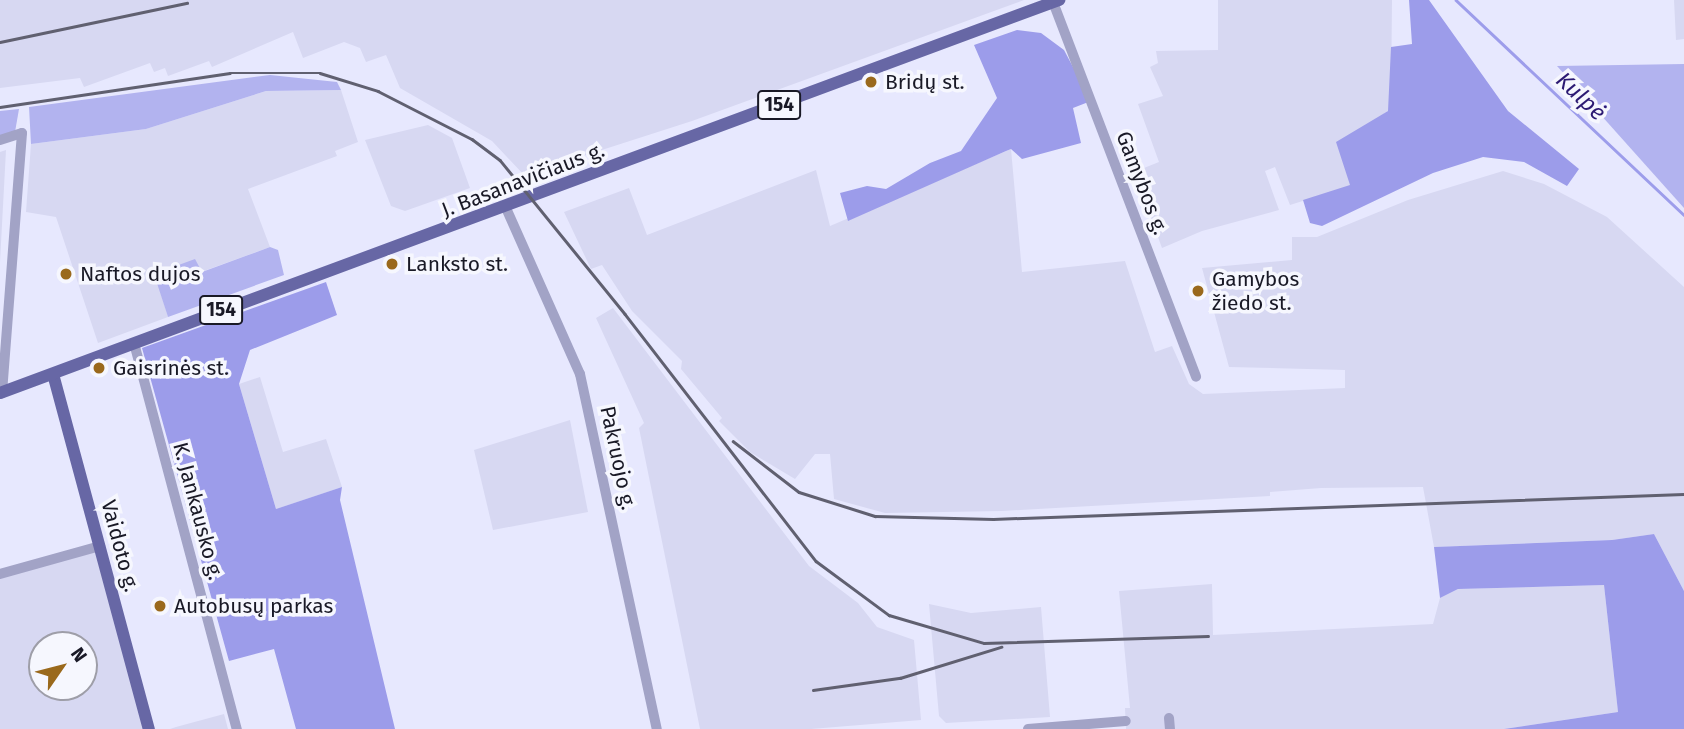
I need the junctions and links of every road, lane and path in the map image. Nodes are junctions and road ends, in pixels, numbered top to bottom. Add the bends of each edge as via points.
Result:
1 (1056, 1) edge
2 (0, 140) edge
3 (506, 208) junction
4 (134, 343) junction
5 (53, 374) junction
6 (1196, 377) dead end
7 (1, 393) edge
8 (100, 546) junction
9 (0, 574) edge
10 (1169, 718) dead end
11 (1126, 721) dead end
12 (149, 729) edge
13 (237, 729) edge
14 (657, 729) edge
15 (1028, 729) edge
16 (1170, 729) edge

1 - 3 main road, J. Basanavičiaus g. / 154
1 - 6 street, Gamybos g.
2 - 7 street via 22,133
3 - 4 main road, J. Basanavičiaus g. / 154
3 - 14 street, Pakruojo g. via 580,374
4 - 5 main road, J. Basanavičiaus g. / 154
4 - 13 street, K. Jankausko g.
5 - 7 main road, J. Basanavičiaus g. / 154
5 - 8 main road, Vaidoto g.
8 - 9 street
8 - 12 main road, Vaidoto g.
10 - 16 street
11 - 15 street

